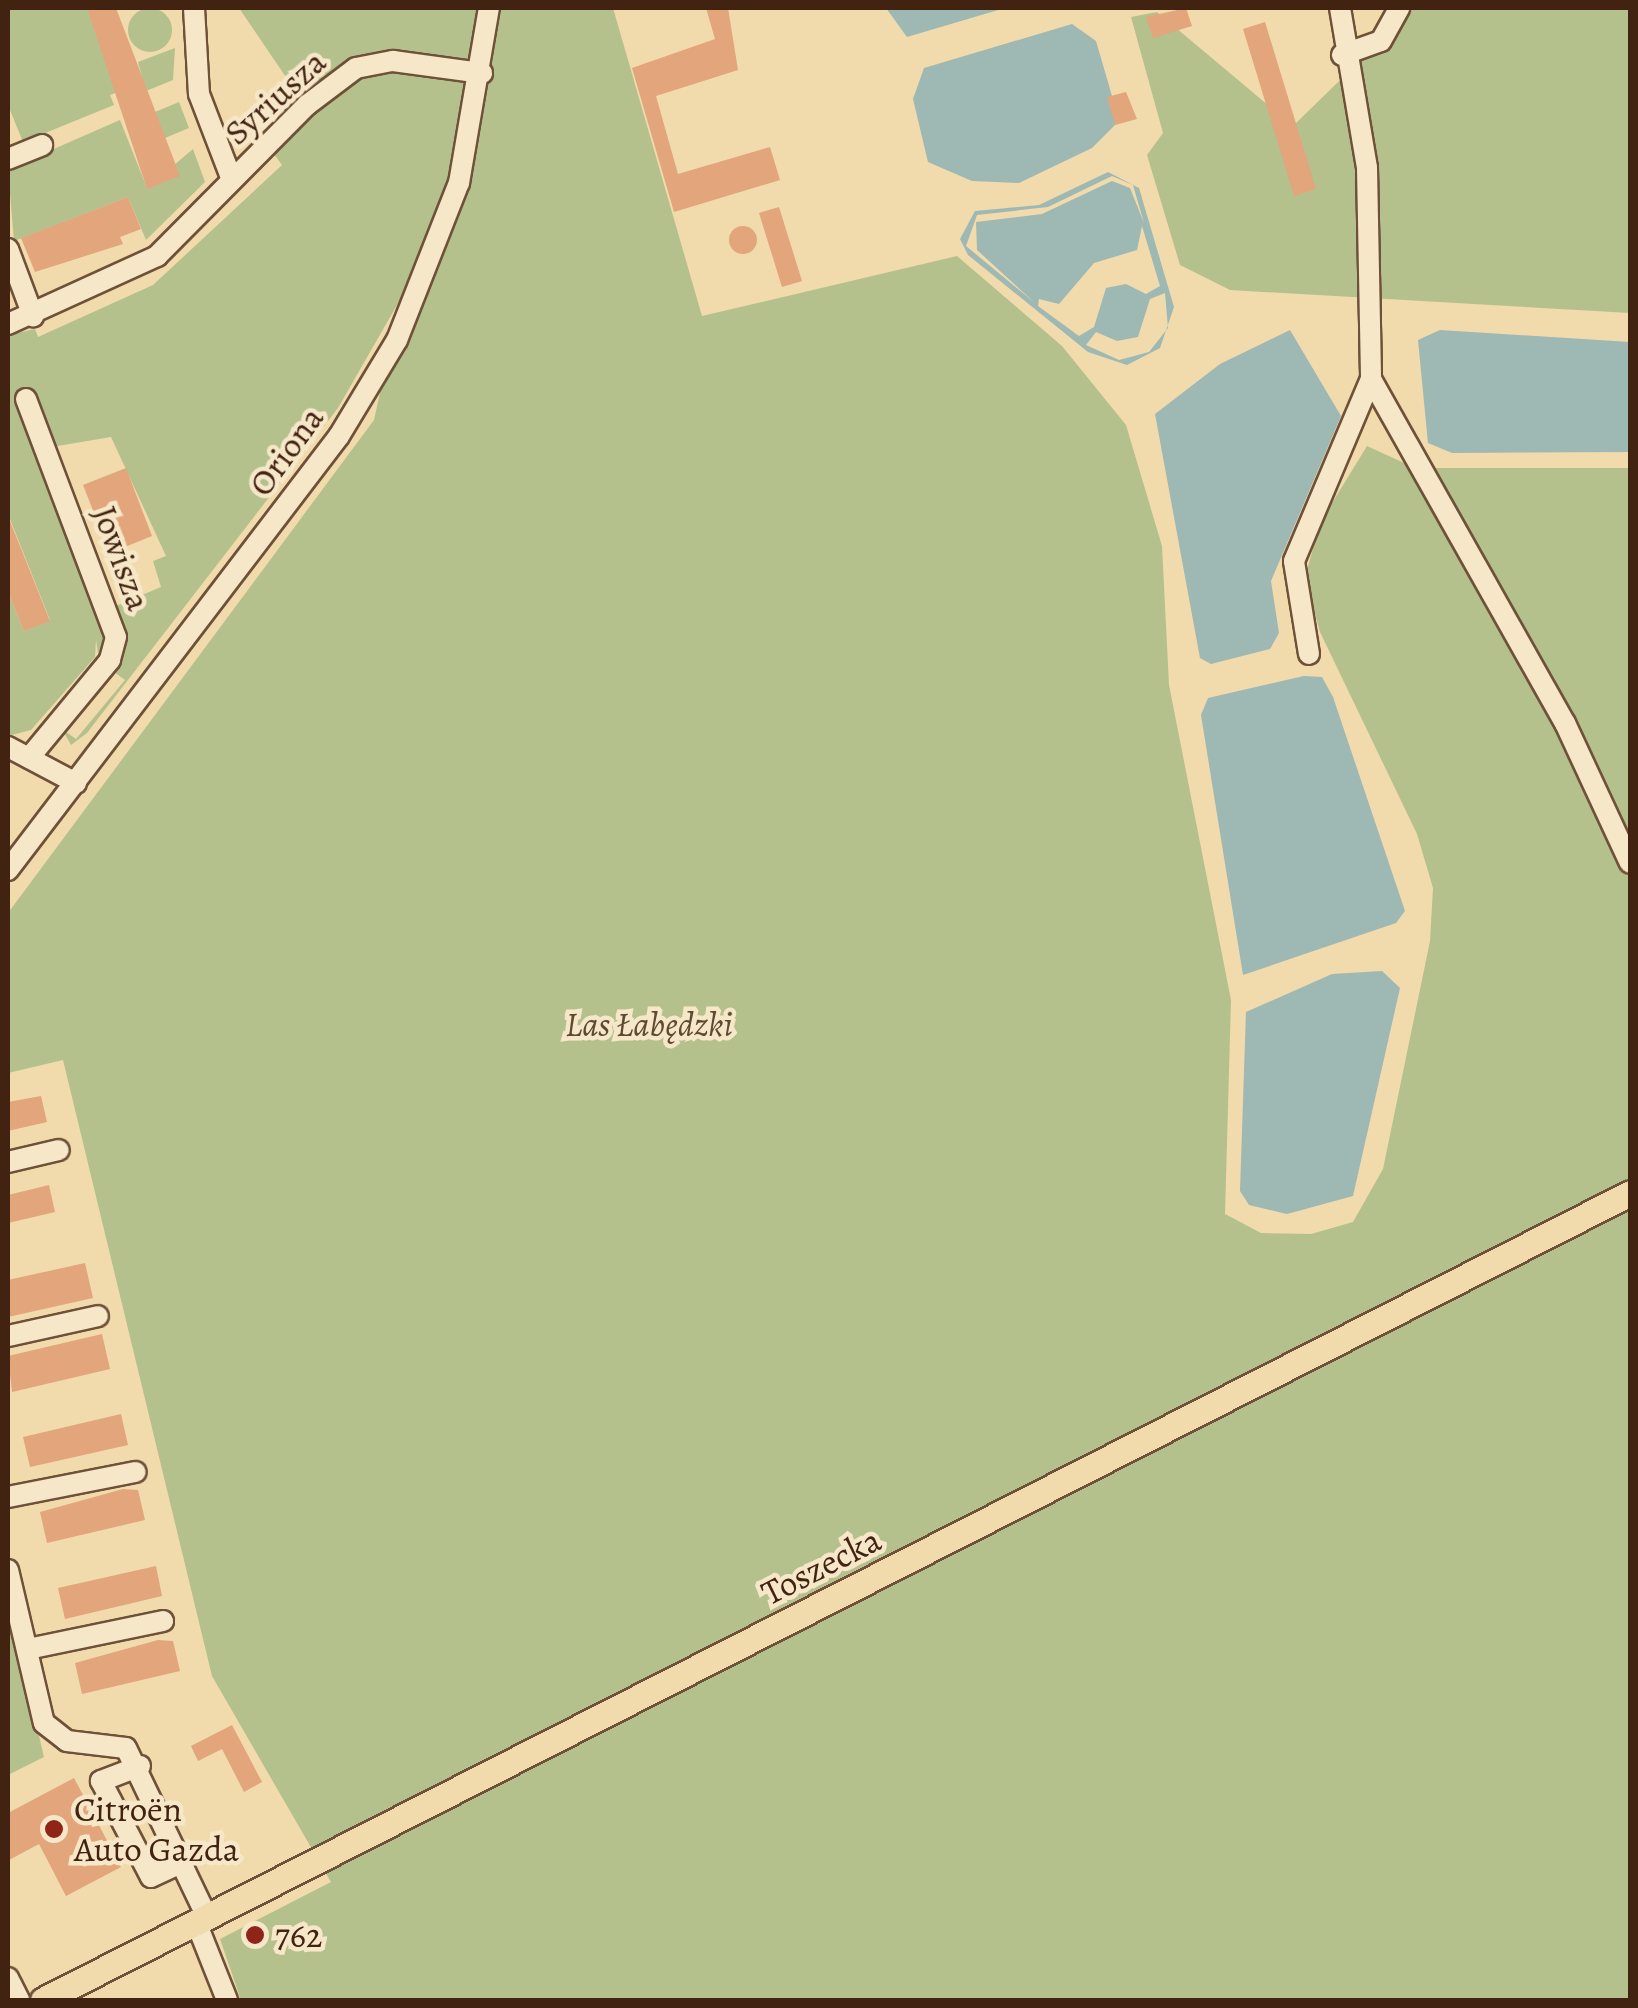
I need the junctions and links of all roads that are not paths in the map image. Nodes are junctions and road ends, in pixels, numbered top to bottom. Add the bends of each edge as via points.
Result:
1 (194, 8) edge
2 (489, 8) edge
3 (1340, 8) edge
4 (1398, 8) edge
5 (1342, 55) junction
6 (482, 73) junction
7 (42, 144) dead end
8 (8, 159) edge
9 (232, 180) junction
10 (8, 250) edge
11 (33, 316) junction
12 (8, 324) edge
13 (1371, 379) junction
14 (26, 398) dead end
15 (1310, 654) dead end
16 (8, 748) edge
17 (29, 758) junction
18 (76, 782) junction
19 (1630, 863) edge
20 (8, 870) edge
21 (58, 1150) dead end
22 (8, 1162) edge
23 (1630, 1193) edge
24 (98, 1316) dead end
25 (8, 1336) edge
26 (136, 1472) dead end
27 (8, 1498) edge
28 (8, 1570) edge
29 (163, 1621) dead end
30 (28, 1650) junction
31 (140, 1766) junction
32 (183, 1862) junction
33 (201, 1920) junction
34 (8, 1978) edge
35 (19, 2000) edge
36 (43, 2000) edge
37 (228, 2000) edge

1 - 9 street, Syriusza via 199,94
2 - 6 street, Oriona
3 - 5 street
4 - 5 street via 1380,42
5 - 13 street via 1367,168
6 - 9 street, Syriusza via 393,62 356,68
6 - 18 street, Oriona via 440,244 378,374
7 - 8 street
9 - 11 street, Syriusza via 157,256
10 - 11 street
11 - 12 street, Syriusza
13 - 15 street via 1294,562
13 - 19 street via 1564,724
14 - 17 street, Jowisza via 116,637 110,660
16 - 17 street
17 - 18 street
18 - 20 street, Oriona
21 - 22 street
23 - 33 main road, Toszecka
24 - 25 street
26 - 27 street
28 - 30 street
29 - 30 street
30 - 31 street via 51,1732 74,1743 121,1744
31 - 32 street
31 - 32 street via 101,1781 151,1876
32 - 33 street
33 - 36 main road, Toszecka
33 - 37 street
34 - 35 street

